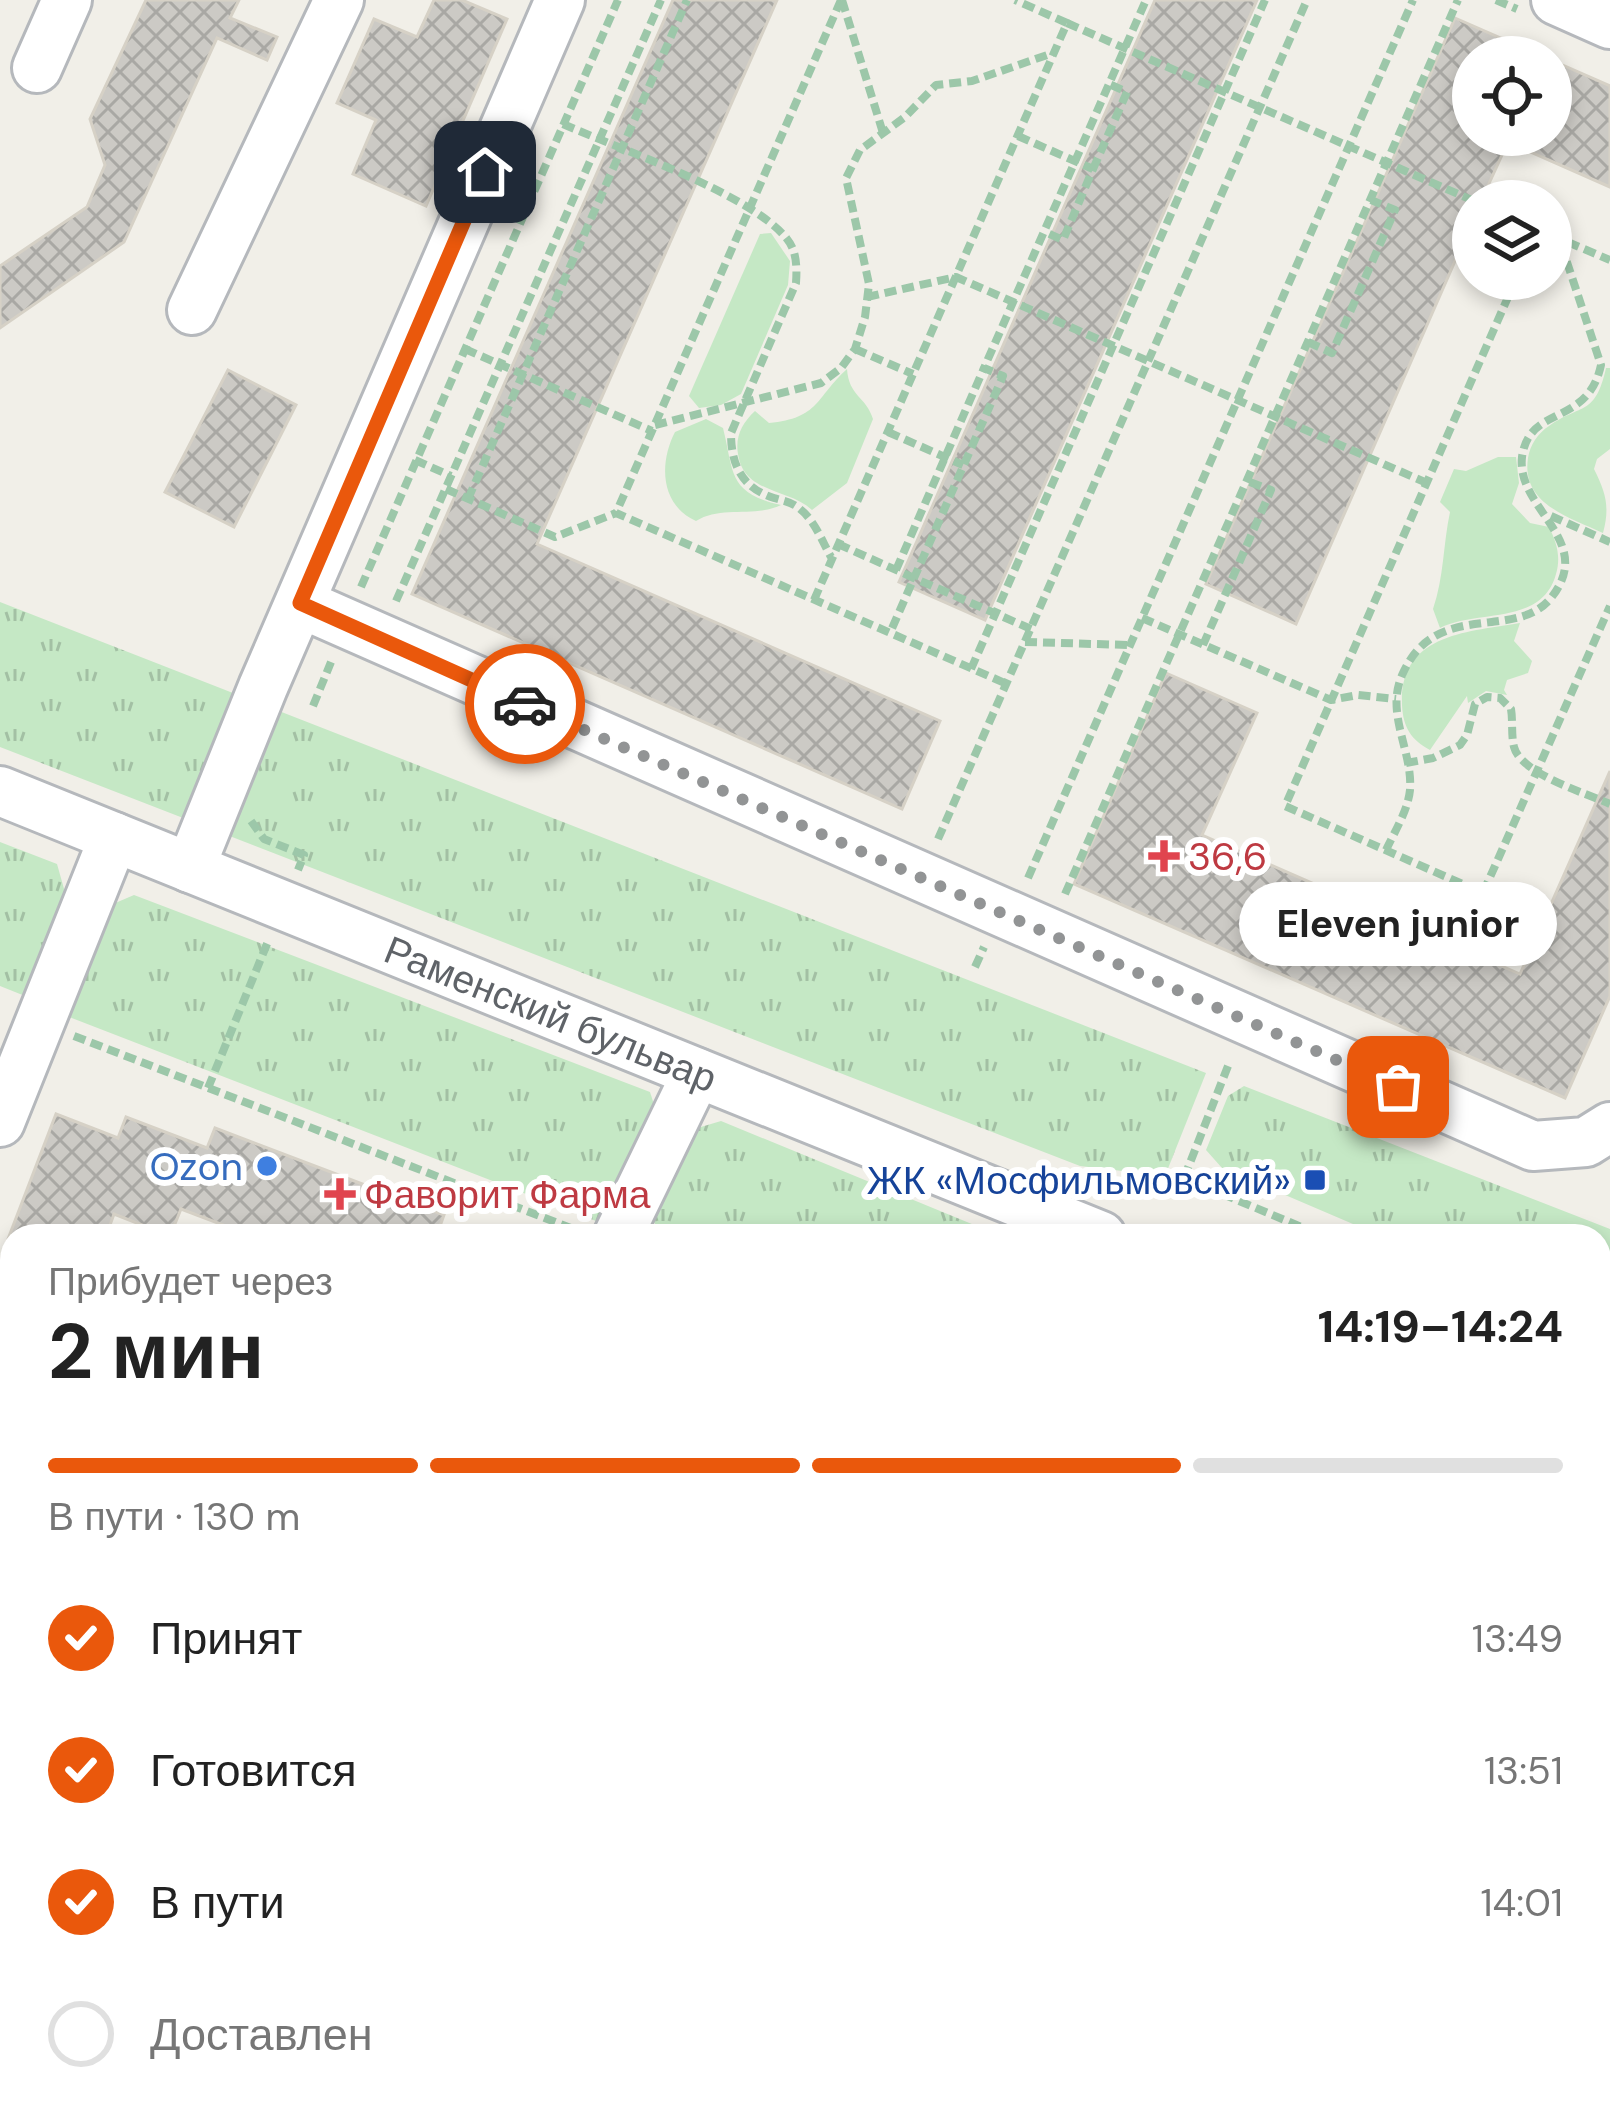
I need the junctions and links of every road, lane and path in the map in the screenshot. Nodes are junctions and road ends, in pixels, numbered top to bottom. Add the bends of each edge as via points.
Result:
1 (68, 0) edge
2 (339, 0) edge
3 (560, 0) edge
4 (618, 0) edge
5 (661, 0) edge
6 (687, 0) edge
7 (842, 0) edge
8 (1015, 0) edge
9 (1146, 0) edge
10 (1265, 0) edge
11 (1307, 0) edge
12 (1413, 0) edge
13 (1458, 0) edge
14 (1556, 0) edge
15 (1039, 5) edge
16 (1067, 23) junction
17 (1610, 24) edge
18 (1125, 48) junction
19 (1054, 53) junction
20 (37, 68) dead end
21 (1109, 84) junction
22 (1225, 92) junction
23 (1260, 107) junction
24 (563, 124) junction
25 (883, 133) junction
26 (1018, 136) junction
27 (599, 140) junction
28 (1349, 146) junction
29 (621, 150) junction
30 (1076, 161) junction
31 (1387, 163) junction
32 (1094, 169) junction
33 (1452, 191) edge
34 (1371, 200) junction
35 (750, 206) junction
36 (1045, 232) junction
37 (1572, 243) edge
38 (1610, 260) edge
39 (956, 277) junction
40 (1572, 284) edge
41 (868, 297) junction
42 (1507, 300) edge
43 (1013, 302) junction
44 (192, 310) dead end
45 (1308, 342) junction
46 (1113, 346) junction
47 (465, 349) junction
48 (855, 349) junction
49 (1149, 361) junction
50 (500, 364) junction
51 (984, 368) junction
52 (523, 374) junction
53 (913, 374) junction
54 (1238, 400) junction
55 (744, 404) junction
56 (1275, 416) junction
57 (653, 428) junction
58 (887, 431) junction
59 (945, 457) junction
60 (415, 460) junction
61 (964, 465) junction
62 (451, 476) junction
63 (1247, 481) junction
64 (1426, 483) junction
65 (446, 489) junction
66 (468, 499) junction
67 (616, 513) junction
68 (1548, 515) junction
69 (1610, 542) edge
70 (838, 544) junction
71 (832, 558) junction
72 (896, 570) junction
73 (914, 578) junction
74 (814, 600) junction
75 (300, 603) junction
76 (394, 605) dead end
77 (1610, 606) edge
78 (996, 614) junction
79 (1142, 618) junction
80 (346, 625) junction
81 (1031, 629) junction
82 (890, 633) junction
83 (1180, 634) junction
84 (1025, 642) junction
85 (1130, 645) junction
86 (1203, 645) junction
87 (971, 669) junction
88 (1007, 684) junction
89 (1396, 699) junction
90 (1331, 700) junction
91 (313, 706) dead end
92 (1406, 763) junction
93 (1537, 772) junction
94 (0, 790) edge
95 (1610, 804) edge
96 (114, 837) junction
97 (1386, 850) junction
98 (190, 868) junction
99 (921, 878) junction
100 (1065, 896) dead end
101 (1010, 918) junction
102 (40, 1023) junction
103 (1228, 1066) dead end
104 (697, 1072) junction
105 (0, 1122) edge
106 (1610, 1127) edge
107 (559, 1224) edge
108 (624, 1224) edge
109 (1058, 1224) edge
110 (1294, 1224) edge

1 - 20 street
2 - 44 street
3 - 75 street
4 - 24 path
5 - 27 path
6 - 29 path
7 - 25 path
7 - 35 path
8 - 15 path
9 - 18 path
10 - 22 path
11 - 23 path
12 - 28 path
13 - 31 path
14 - 17 street
15 - 16 path
16 - 18 path
16 - 19 path
18 - 21 path
18 - 22 path
19 - 25 path via 936,85
19 - 26 path
21 - 30 path
21 - 32 path via 1127,92
22 - 23 path
22 - 46 path
23 - 28 path
23 - 49 path
24 - 27 path
24 - 47 path
25 - 41 path via 860,151 846,178
26 - 30 path
26 - 39 path
27 - 29 path
27 - 50 path
28 - 31 path
28 - 54 path
29 - 35 path
29 - 52 path
30 - 32 path
30 - 36 path
31 - 33 path
31 - 34 path
32 - 36 path via 1063,240
34 - 45 path
34 - 45 path via 1395,210 1332,353
35 - 55 path via 789,240 797,262 796,283
35 - 57 path
36 - 43 path
37 - 38 path
39 - 41 path
39 - 43 path
39 - 53 path
40 - 68 path via 1601,365 1587,399 1549,418 1522,451 1526,487
41 - 48 path
42 - 64 path
43 - 46 path
43 - 51 path
45 - 56 path
46 - 49 path
46 - 78 path
47 - 50 path
47 - 60 path
48 - 53 path
48 - 55 path via 821,383
49 - 54 path
49 - 81 path
50 - 52 path
50 - 62 path
51 - 59 path
51 - 61 path via 1003,376
52 - 57 path
52 - 66 path
53 - 58 path
54 - 56 path
54 - 79 path
55 - 57 path
55 - 71 path via 731,433 741,477 757,492 794,504
56 - 63 path
56 - 64 path
57 - 67 path
58 - 59 path
58 - 70 path
59 - 61 path
59 - 72 path
60 - 62 path
60 - 80 path
61 - 73 path
62 - 65 path
63 - 83 path
63 - 86 path via 1270,490
64 - 90 path
65 - 66 path
65 - 76 path
66 - 67 path via 555,537
67 - 74 path
68 - 69 path
68 - 89 path via 1564,551 1551,597 1532,613 1436,636 1404,669
70 - 71 path
70 - 72 path
71 - 74 path
72 - 73 path
73 - 78 path
73 - 82 path
74 - 82 path
75 - 80 street
75 - 98 street
77 - 93 path
78 - 81 path
78 - 87 path
79 - 83 path
79 - 85 path
80 - 91 path
80 - 99 street
81 - 84 path
82 - 87 path
83 - 86 path
83 - 100 path
84 - 85 path
84 - 88 path
85 - 101 path
86 - 90 path
87 - 88 path
88 - 99 path
89 - 90 path
89 - 92 path
90 - 97 path via 1285,806
92 - 93 path via 1453,751 1475,704 1487,697 1511,709 1517,755
92 - 97 path via 1408,801
93 - 95 path
93 - 97 path via 1484,893
94 - 96 street, Раменский бульвар
96 - 98 street, Раменский бульвар
96 - 102 street
98 - 104 street, Раменский бульвар
99 - 101 street
101 - 106 street via 1533,1146 1586,1142
102 - 105 street
102 - 107 path
103 - 110 path via 1184,1178
104 - 108 street
104 - 109 street, Раменский бульвар

